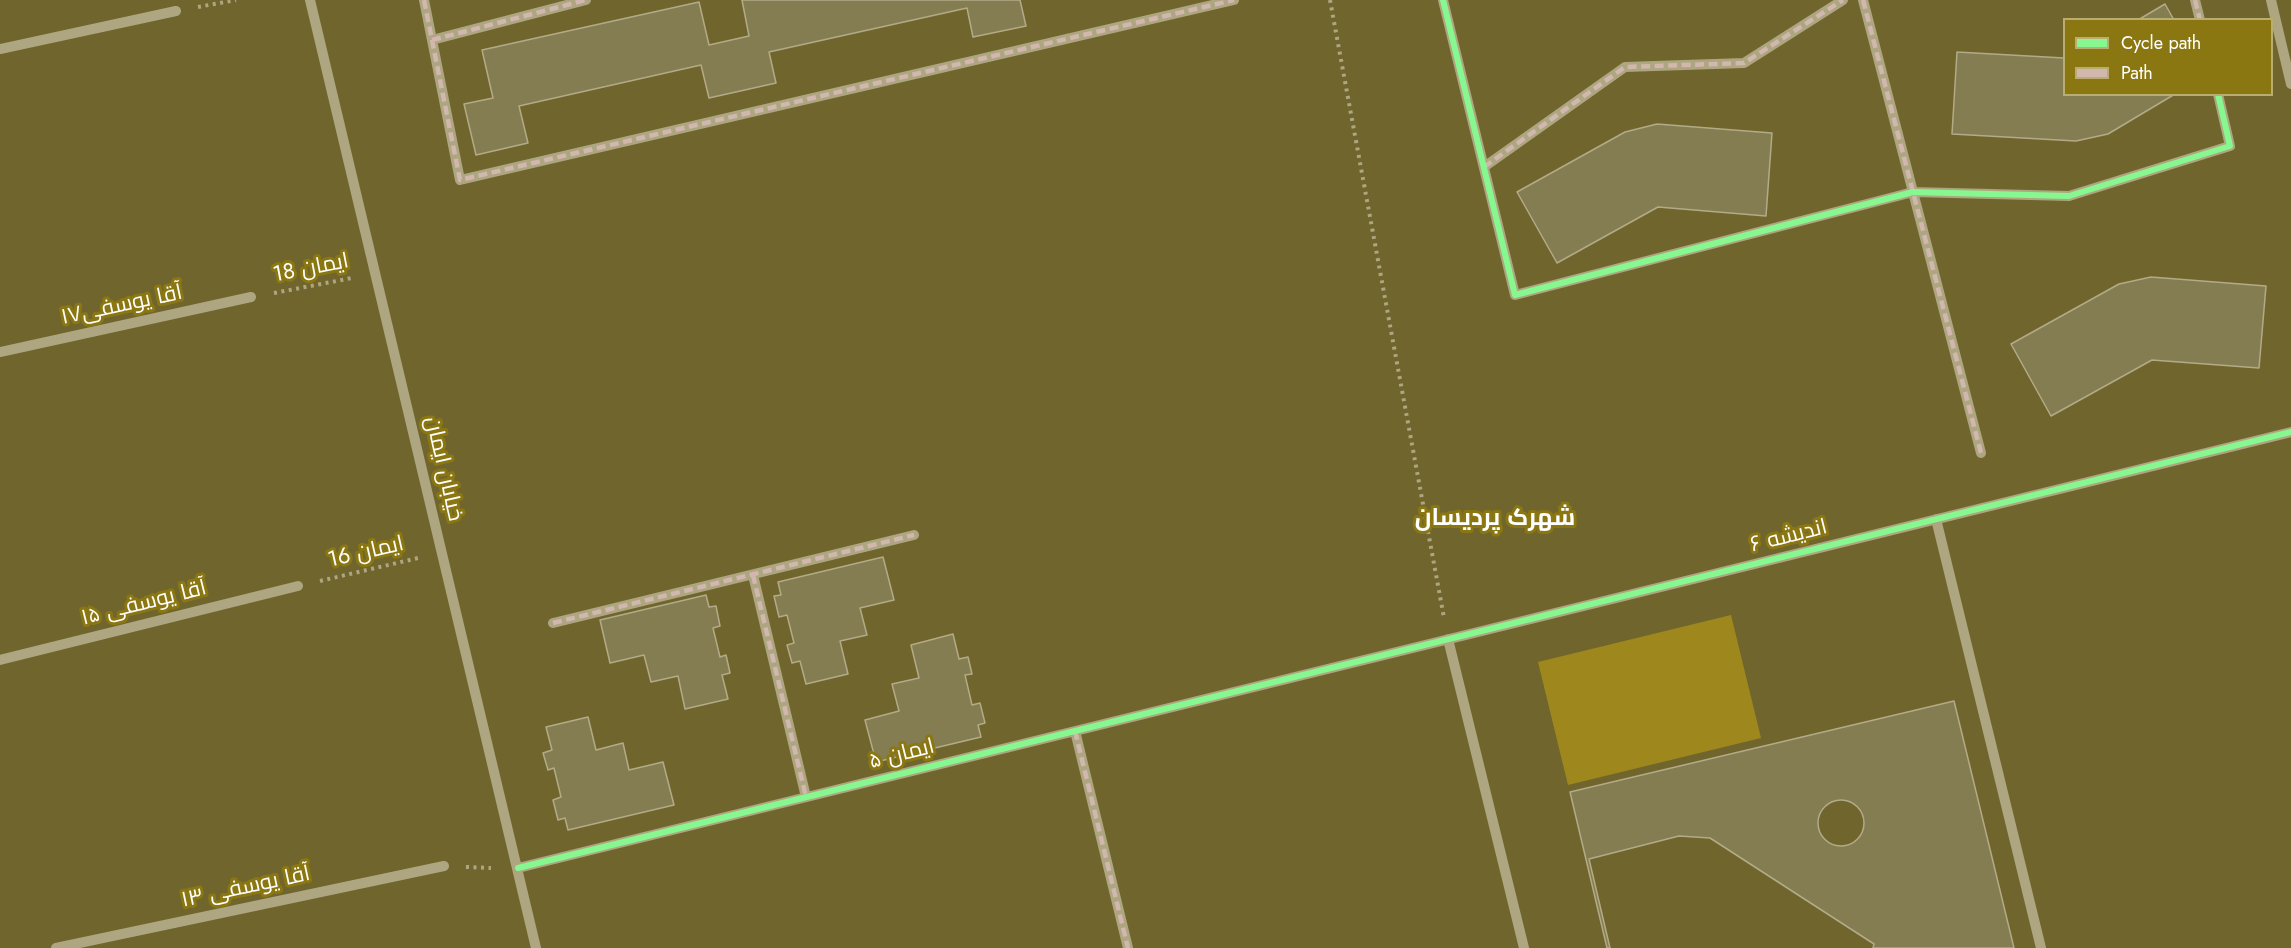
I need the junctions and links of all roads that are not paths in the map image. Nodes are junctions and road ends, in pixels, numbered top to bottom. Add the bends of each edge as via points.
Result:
1 (310, 0) edge
2 (424, 0) edge
3 (586, 0) edge
4 (1234, 0) edge
5 (1443, 0) edge
6 (1843, 0) edge
7 (1863, 0) edge
8 (2195, 0) edge
9 (2271, 0) edge
10 (176, 11) road end
11 (2200, 18) edge
12 (432, 40) junction
13 (0, 49) edge
14 (2291, 84) edge
15 (2218, 96) edge
16 (1484, 166) junction
17 (1913, 192) junction
18 (251, 297) road end
19 (0, 352) edge
20 (2291, 432) edge
21 (1981, 453) dead end
22 (1936, 519) junction
23 (914, 535) dead end
24 (753, 575) junction
25 (298, 586) road end
26 (553, 623) dead end
27 (1448, 639) junction
28 (0, 660) edge
29 (1295, 678) joint
30 (1075, 731) junction
31 (806, 797) junction
32 (444, 866) road end
33 (518, 868) junction
34 (56, 948) edge
35 (536, 948) edge
36 (1128, 948) edge
37 (1524, 948) edge
38 (2041, 948) edge

1 - 33 street, خیابان ایمان
2 - 12 street
3 - 12 street
4 - 12 street via 460,180
5 - 16 street
6 - 16 street via 1744,63 1625,68
7 - 17 street
8 - 11 street
9 - 14 street
10 - 13 street
15 - 17 street via 2230,146 2069,196
16 - 17 street via 1515,295
17 - 21 street
18 - 19 street, آقا یوسفی۱۷
20 - 22 street, اندیشه ۶
22 - 27 street, اندیشه ۶
22 - 38 street
23 - 24 street
24 - 26 street
24 - 31 street
25 - 28 street, آقا یوسفی ۱۵
27 - 29 street, اندیشه ۶
27 - 37 street
29 - 30 street, ایمان ۵
30 - 31 street, ایمان ۵
30 - 36 street
31 - 33 street, ایمان ۵
32 - 34 street, آقا یوسفی ۱۳
33 - 35 street, خیابان ایمان

